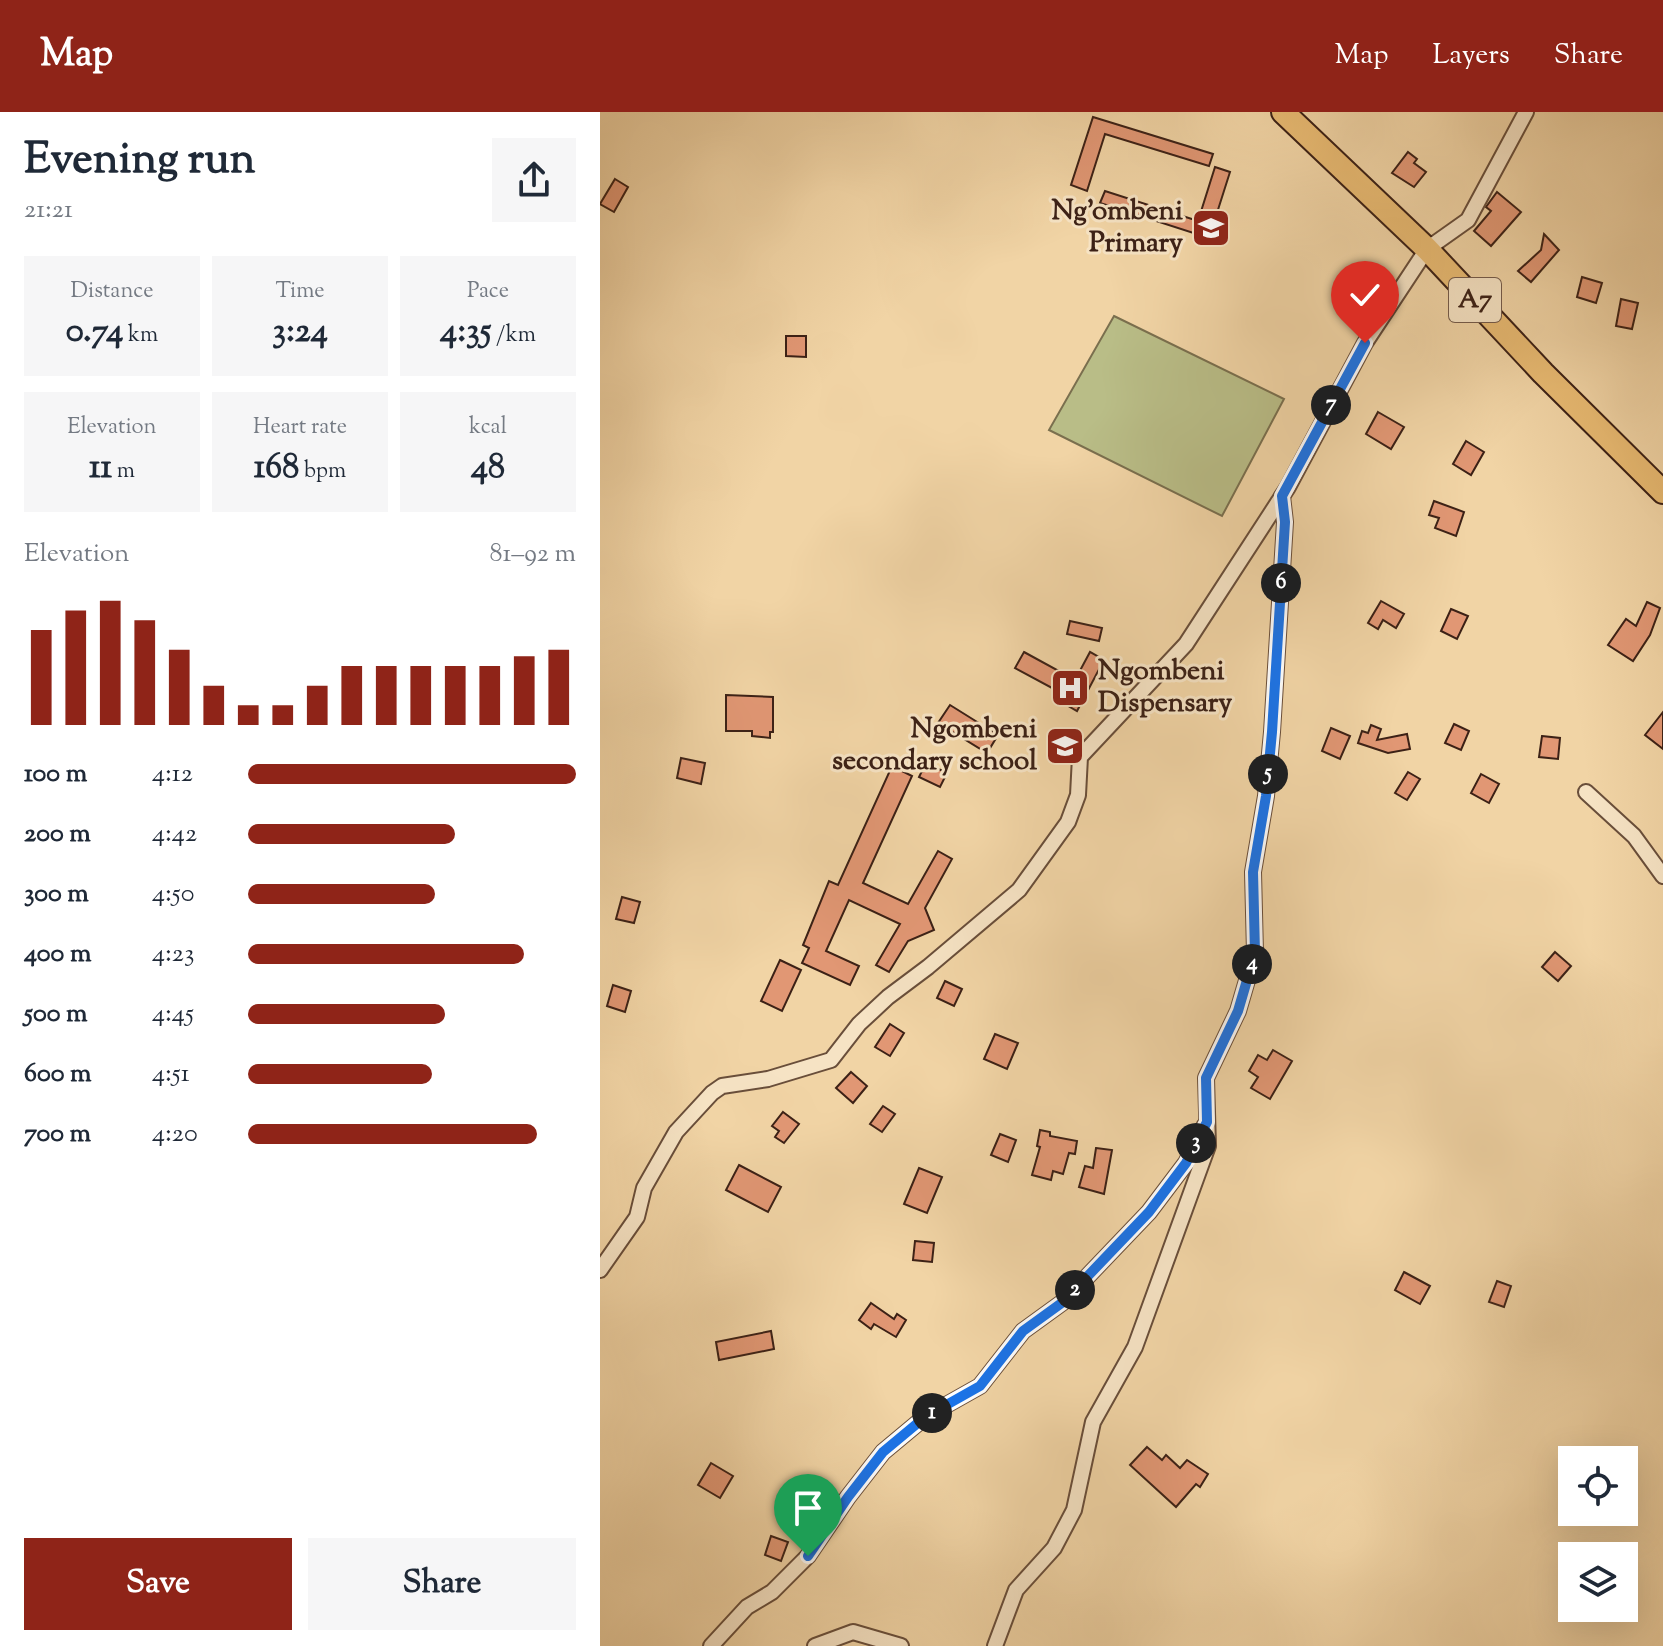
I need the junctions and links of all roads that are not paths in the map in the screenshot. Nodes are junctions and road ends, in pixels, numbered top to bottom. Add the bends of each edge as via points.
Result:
1 (1283, 112) edge
2 (1526, 112) edge
3 (1427, 249) junction
4 (1663, 492) edge
5 (1282, 496) junction
6 (1586, 792) dead end
7 (1663, 876) edge
8 (1207, 1122) junction
9 (600, 1270) edge
10 (711, 1646) edge
11 (815, 1646) edge
12 (901, 1646) edge
13 (995, 1646) edge

1 - 3 highway, A7
2 - 3 street via 1468,220
3 - 4 highway, A7
3 - 5 street via 1365,343
5 - 8 street via 1285,522 1272,732 1253,872 1255,953 1238,1011 1206,1078
5 - 9 street via 1186,644 1080,757 1078,795 1068,822 1019,890 888,997 831,1060 722,1086 712,1093 676,1132 644,1188 637,1217
6 - 7 street via 1634,836
8 - 10 street via 1186,1163 1149,1212 1063,1302 1023,1331 980,1386 925,1417 883,1452 808,1556 772,1592 747,1607
8 - 13 street via 1208,1146 1135,1347 1093,1422 1074,1510 1054,1548 1016,1590
11 - 12 street via 853,1632

